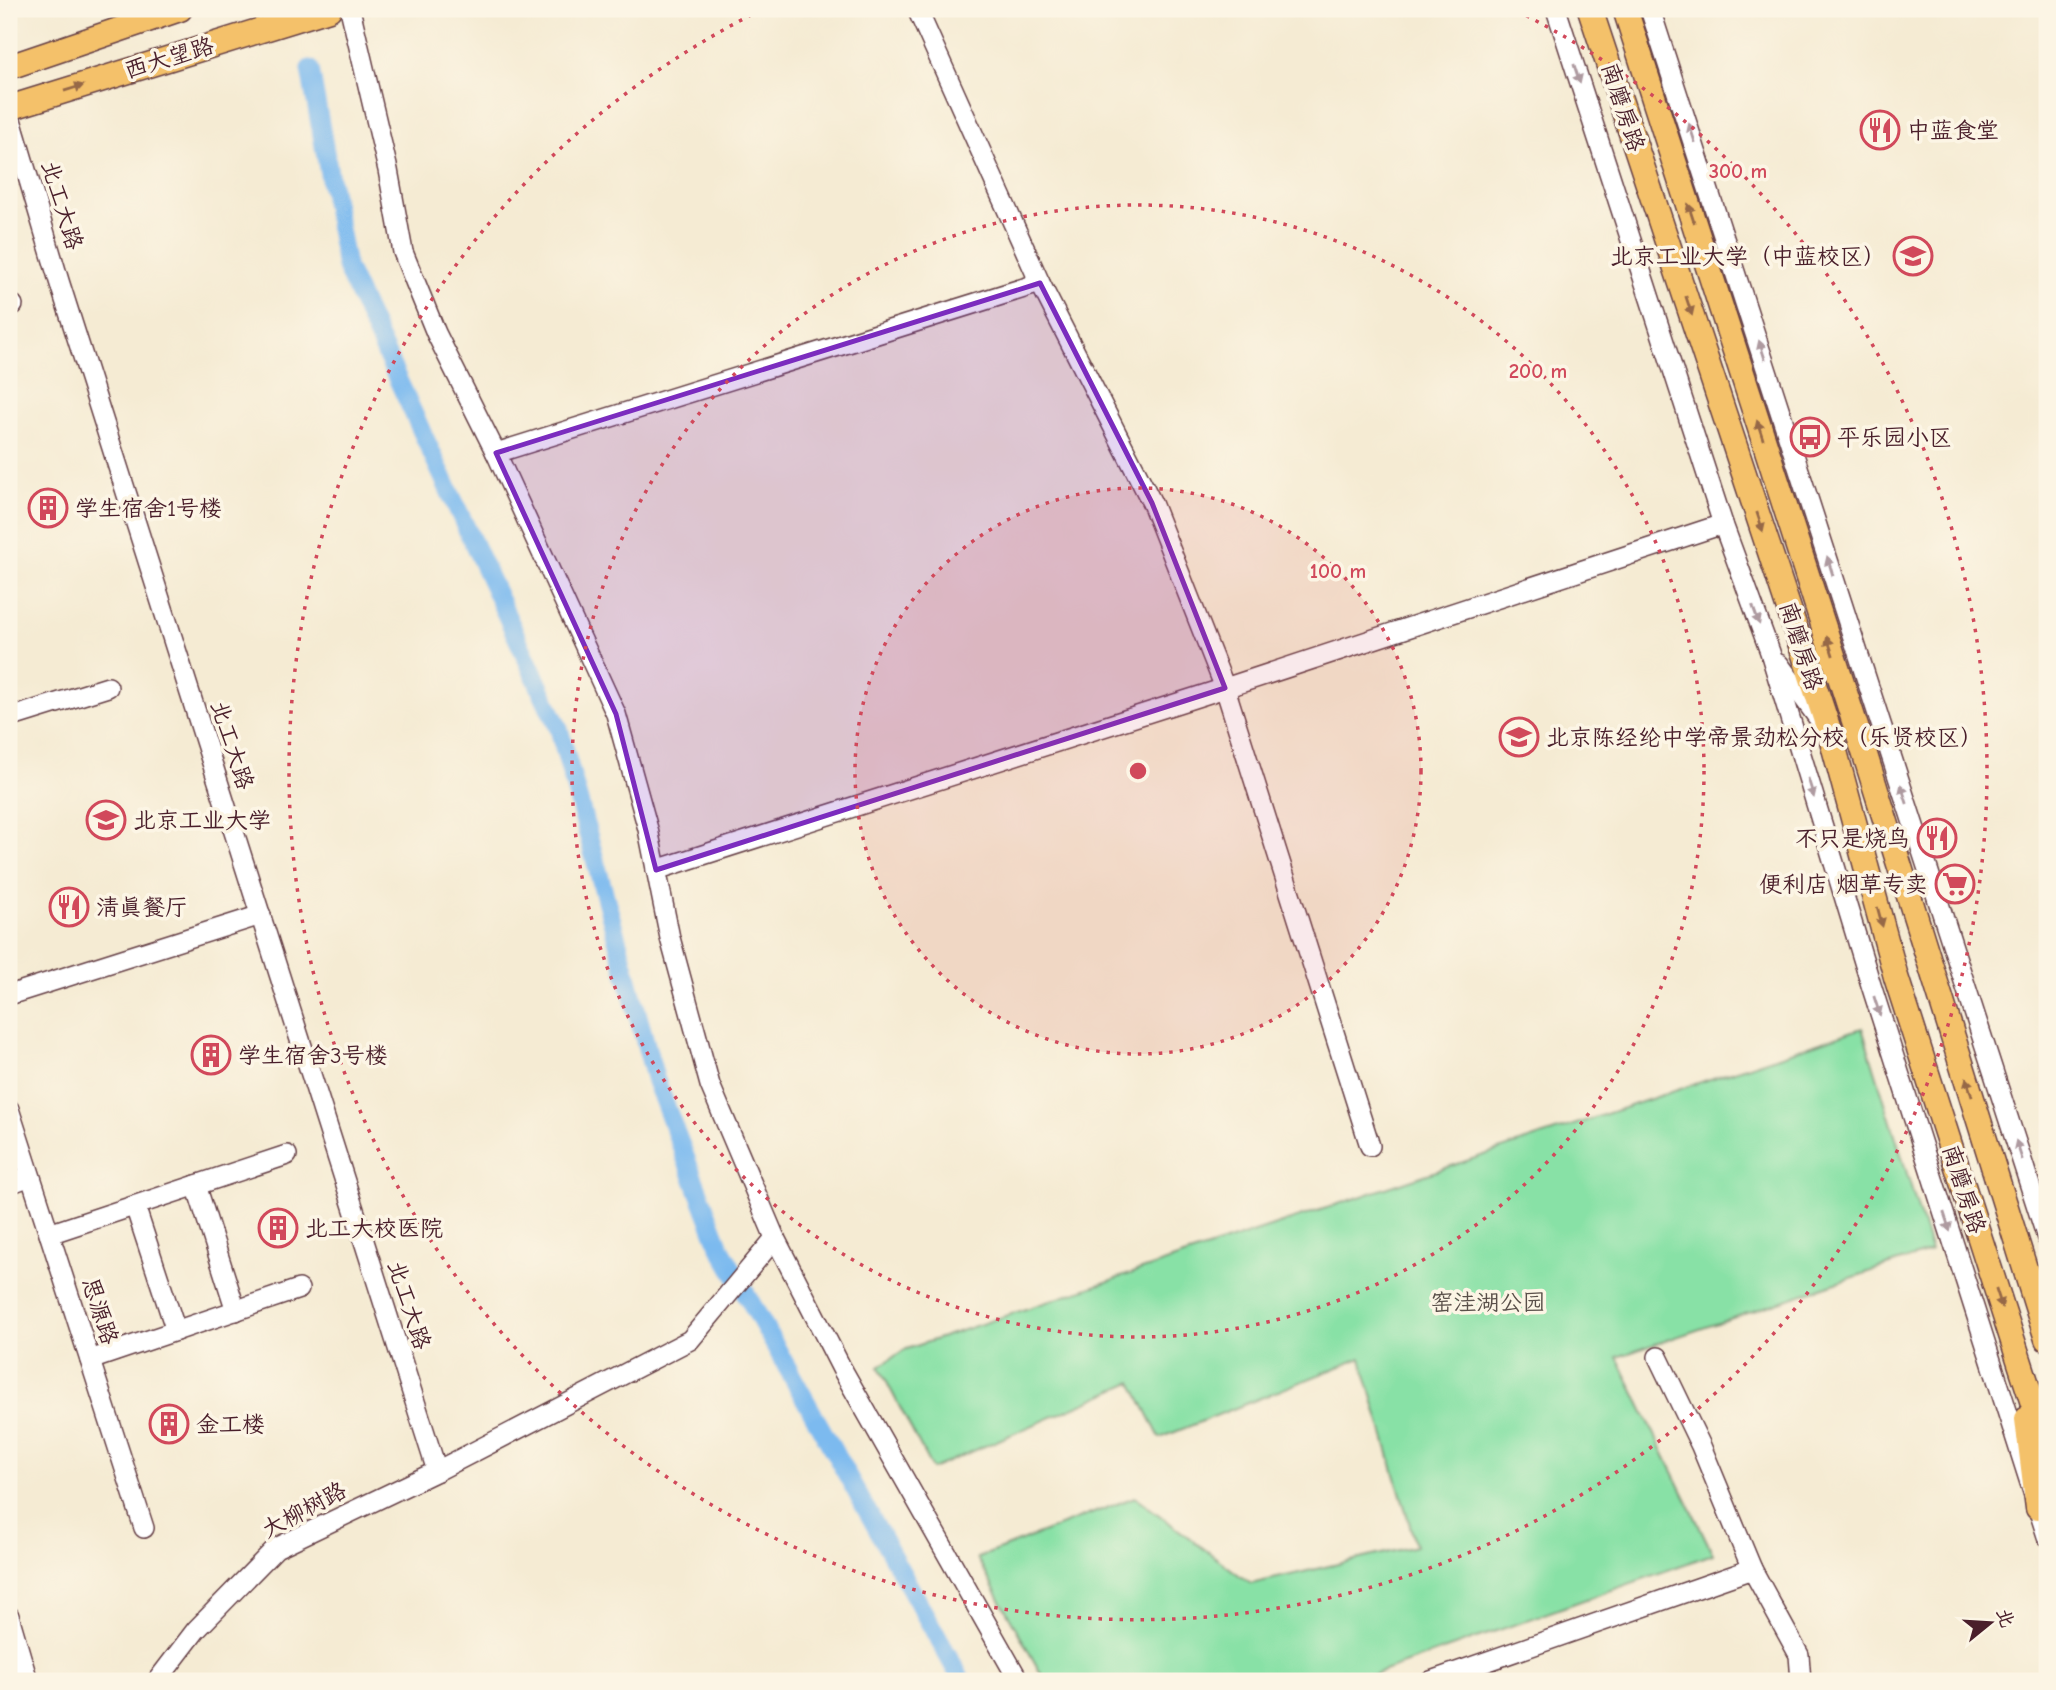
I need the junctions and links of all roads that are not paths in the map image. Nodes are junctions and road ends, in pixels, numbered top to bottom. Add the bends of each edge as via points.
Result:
1 (177, 9) edge
2 (329, 9) edge
3 (349, 9) edge
4 (917, 9) edge
5 (1556, 9) edge
6 (1590, 9) edge
7 (1625, 9) edge
8 (1650, 9) edge
9 (9, 66) edge
10 (9, 110) edge
11 (1040, 282) junction
12 (496, 453) junction
13 (1723, 524) junction
14 (1851, 631) junction
15 (1770, 652) junction
16 (108, 687) dead end
17 (1225, 688) junction
18 (9, 718) edge
19 (1830, 733) junction
20 (1866, 758) junction
21 (656, 870) junction
22 (261, 915) junction
23 (9, 995) edge
24 (9, 1109) edge
25 (1370, 1146) dead end
26 (287, 1156) dead end
27 (30, 1177) junction
28 (9, 1184) edge
29 (196, 1185) junction
30 (135, 1206) junction
31 (49, 1234) junction
32 (775, 1238) junction
33 (2047, 1238) edge
34 (299, 1289) dead end
35 (236, 1311) junction
36 (176, 1331) junction
37 (2047, 1339) edge
38 (1658, 1357) dead end
39 (90, 1360) junction
40 (2020, 1363) junction
41 (2047, 1447) edge
42 (437, 1471) junction
43 (2038, 1508) junction
44 (144, 1528) dead end
45 (2047, 1536) edge
46 (1752, 1569) junction
47 (9, 1616) edge
48 (28, 1681) edge
49 (157, 1681) edge
50 (1019, 1681) edge
51 (1431, 1681) edge
52 (1801, 1681) edge

1 - 9 main road, 西大望路
10 -> 2 main road, 西大望路
3 - 12 street via 403,252 436,333
4 - 11 street
5 -> 13 street
6 -> 19 main road, 南磨房路
20 -> 7 main road, 南磨房路
14 -> 8 street
10 - 22 street, 北工大路
11 - 12 street
11 - 17 street via 1152,503
12 - 21 street via 616,714
13 -> 15 street
13 - 17 street
14 - 20 street
33 -> 14 street
15 - 19 street
15 -> 43 street
16 - 18 street
17 - 21 street
17 - 25 street
19 -> 40 main road, 南磨房路 via 1896,977
37 -> 20 main road, 南磨房路
21 - 32 street via 710,1085
22 - 23 street
22 - 42 street, 北工大路
24 - 27 street, 思源路
26 - 29 street
27 - 28 street
27 - 31 street, 思源路
29 - 30 street
29 - 35 street
30 - 31 street
30 - 36 street
31 - 39 street, 思源路
32 - 42 street, 大柳树路 via 690,1340
32 - 50 street via 842,1370
34 - 35 street
35 - 36 street
36 - 39 street
38 - 46 street
39 - 44 street, 思源路
40 - 41 main road, 南磨房路
40 - 43 main road
42 - 49 street, 大柳树路 via 275,1548 196,1630
43 - 45 street
46 - 51 street
46 - 52 street via 1799,1655
47 - 48 street

